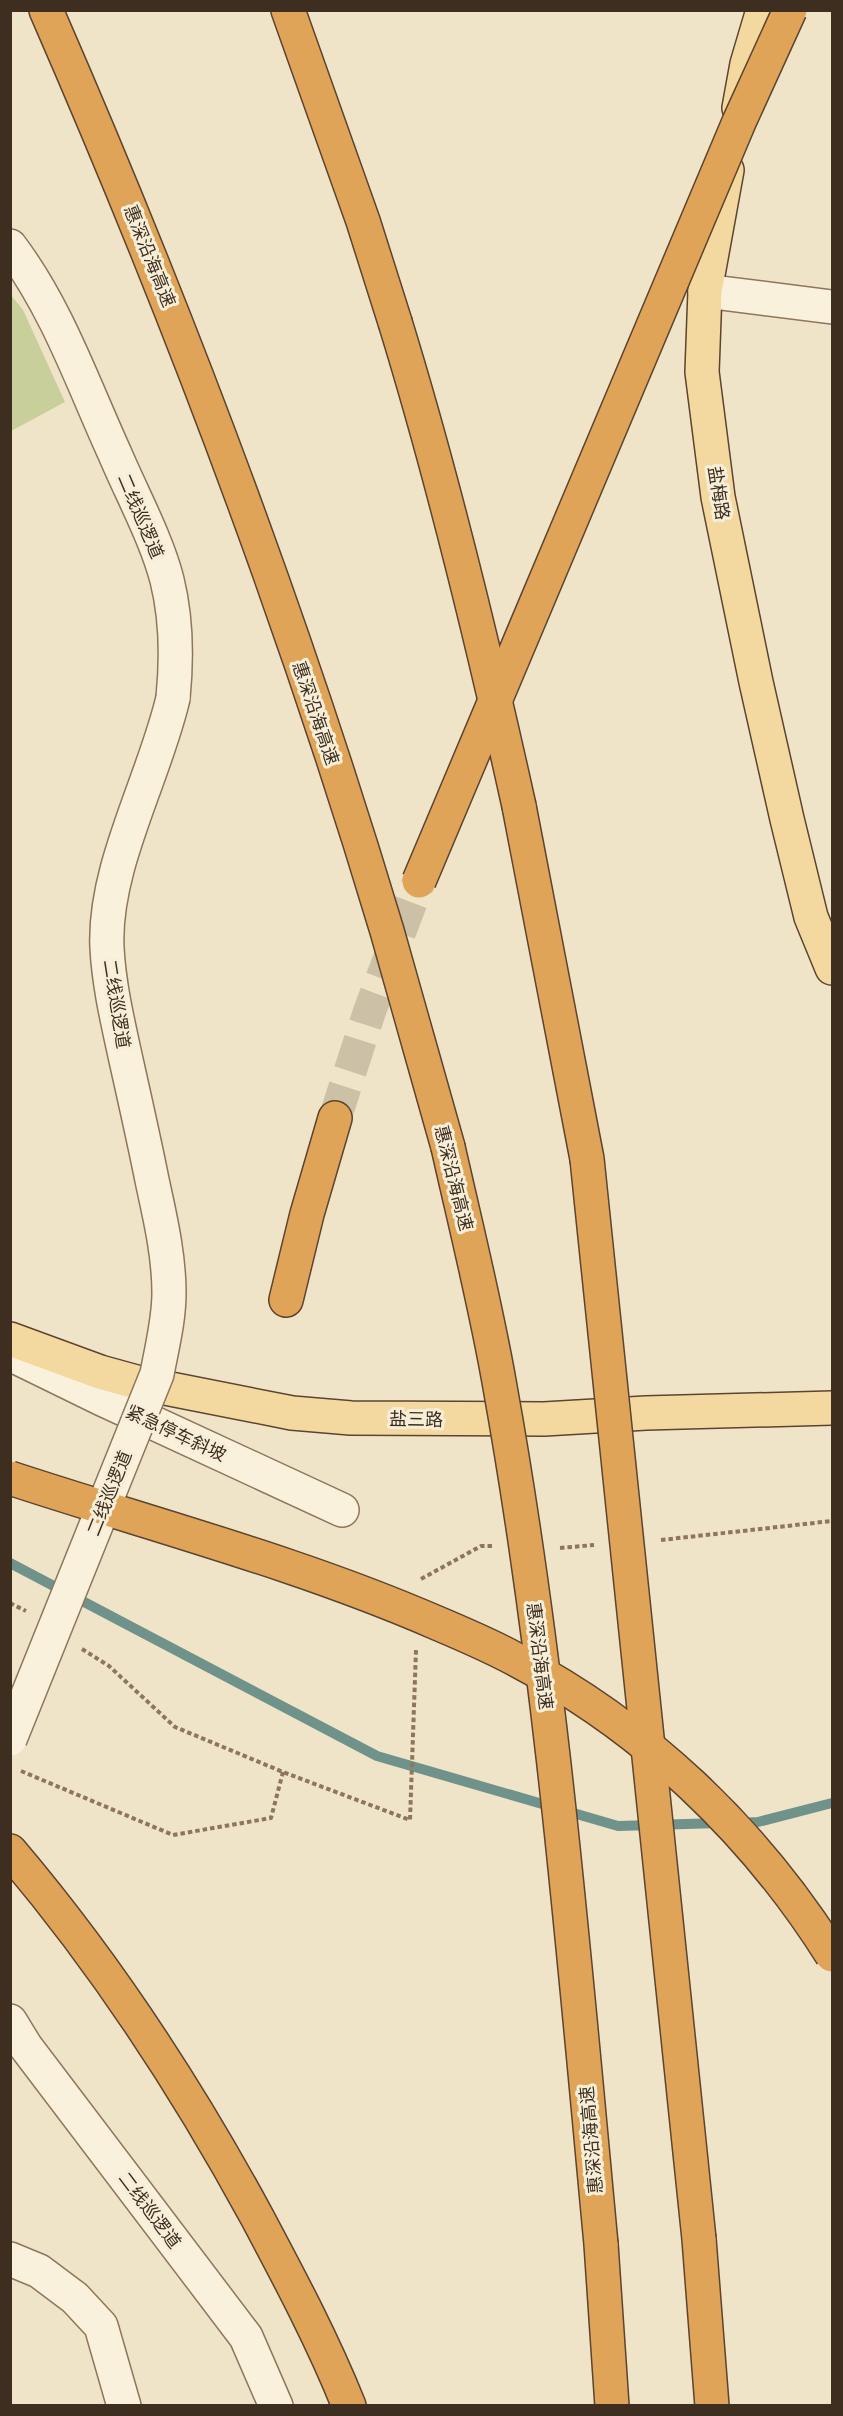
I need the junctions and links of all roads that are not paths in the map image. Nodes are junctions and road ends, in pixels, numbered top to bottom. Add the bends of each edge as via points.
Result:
1 (45, 10) edge
2 (288, 10) edge
3 (763, 10) edge
4 (790, 10) edge
5 (10, 246) edge
6 (705, 291) junction
7 (832, 308) edge
8 (419, 881) tunnel mouth
9 (832, 968) edge
10 (335, 1118) tunnel mouth
11 (286, 1300) dead end
12 (10, 1338) edge
13 (10, 1354) edge
14 (830, 1409) edge
15 (10, 1478) edge
16 (342, 1510) dead end
17 (10, 1738) edge
18 (10, 1851) edge
19 (832, 1955) edge
20 (10, 2021) edge
21 (10, 2259) edge
22 (124, 2406) edge
23 (276, 2406) edge
24 (349, 2406) edge
25 (612, 2406) edge
26 (712, 2406) edge

1 - 25 highway, 惠深沿海高速, bridge via 121,184 250,520 387,930 448,1147 500,1385 560,1806 601,2244
2 - 26 highway, bridge via 363,221 440,479 519,806 587,1159 699,2239
3 - 6 main road, 盐梅路 via 747,63
4 - 8 highway, bridge via 739,122
5 - 17 street, 二线巡逻道, bridge via 52,313 145,522 167,579 176,661 165,734 127,837 112,895 107,945 111,990 166,1255 169,1294 165,1336 157,1374
6 - 7 street
6 - 9 main road, 盐梅路 via 702,372 718,497 811,917
10 - 11 highway
12 - 14 main road, 盐三路 via 140,1383 292,1413 544,1419
13 - 16 street, 紧急停车斜坡
15 - 19 highway, bridge via 283,1564 409,1611 513,1657 643,1743 682,1775 754,1848
18 - 24 highway via 64,1915 179,2082 290,2278
20 - 23 street, 二线巡逻道 via 26,2048 246,2337
21 - 22 street via 39,2271 57,2284 101,2326

